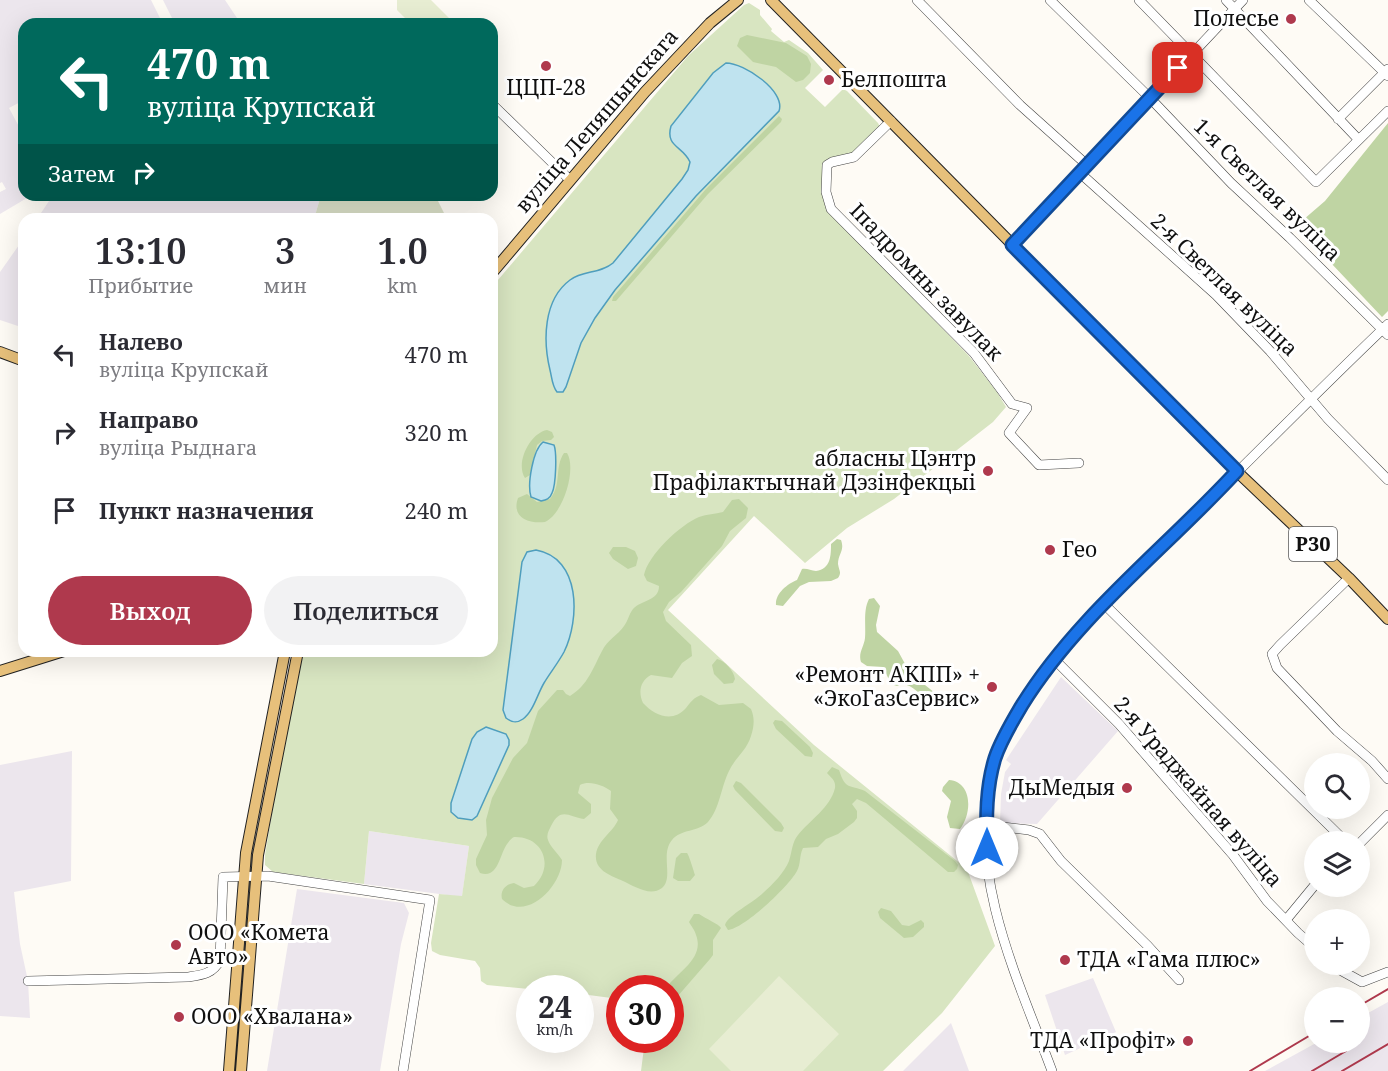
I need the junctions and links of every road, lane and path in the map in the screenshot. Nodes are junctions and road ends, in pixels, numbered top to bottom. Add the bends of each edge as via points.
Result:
1 (738, 0) edge
2 (771, 0) edge
3 (917, 0) edge
4 (1050, 0) edge
5 (1139, 0) edge
6 (1226, 0) edge
7 (1243, 0) edge
8 (1309, 0) edge
9 (1234, 9) junction
10 (1192, 53) junction
11 (1387, 72) edge
12 (1150, 98) junction
13 (498, 110) edge
14 (1388, 111) edge
15 (1338, 118) junction
16 (891, 121) junction
17 (1358, 139) junction
18 (1088, 165) junction
19 (1080, 173) junction
20 (570, 180) junction
21 (1012, 245) junction
22 (498, 266) edge
23 (1386, 330) edge
24 (0, 352) edge
25 (18, 359) edge
26 (1310, 400) junction
27 (1079, 463) dead end
28 (1237, 471) junction
29 (1388, 480) edge
30 (1349, 578) junction
31 (1104, 604) junction
32 (1388, 619) edge
33 (45, 657) edge
34 (284, 657) edge
35 (297, 657) edge
36 (1054, 659) junction
37 (0, 671) edge
38 (1388, 778) edge
39 (1388, 815) edge
40 (986, 825) junction
41 (1335, 831) edge
42 (1370, 833) edge
43 (243, 875) junction
44 (255, 875) junction
45 (1305, 897) edge
46 (1286, 920) junction
47 (1304, 937) edge
48 (1388, 972) edge
49 (1349, 975) edge
50 (1179, 980) dead end
51 (28, 981) dead end
52 (230, 1071) edge
53 (241, 1071) edge
54 (403, 1071) edge
55 (1052, 1071) edge

1 - 20 main road, вуліца Лепяшынскага via 694,39
2 - 16 main road, Р30
3 - 18 street via 1020,105
4 - 12 street, 1-я Светлая вуліца
5 - 10 street
6 - 9 street
7 - 9 street
8 - 11 street
9 - 10 street
9 - 15 street
10 - 12 street
10 - 17 street via 1316,182
11 - 15 street
12 - 18 street
12 - 23 street, 1-я Светлая вуліца via 1231,183
13 - 20 street
14 - 17 street
15 - 17 street
16 - 21 main road, Р30
16 - 27 street, Іпадромны завулак via 854,158 827,165 826,192 831,209 974,353 1012,404 1027,408 1009,433 1039,465
18 - 19 street
19 - 21 street
19 - 26 street, 2-я Светлая вуліца via 1216,296 1270,351
20 - 22 main road, вуліца Лепяшынскага
21 - 28 main road, Р30
23 - 26 street
24 - 25 main road
26 - 28 street
26 - 29 street, 2-я Светлая вуліца
28 - 30 main road, Р30
28 - 31 street
30 - 32 main road, Р30
30 - 38 street via 1272,654 1277,668
31 - 36 street
31 - 41 street
33 - 37 main road
34 - 43 main road
35 - 44 main road
36 - 40 street via 1000,746 989,784
36 - 46 street, 2-я Ураджайная вуліца via 1119,724
39 - 42 street
40 - 50 street via 1040,834 1067,867
40 - 55 street via 987,872 995,910
43 - 44 street
43 - 51 street via 223,877 220,960 208,974
43 - 52 main road
44 - 53 main road
44 - 54 street via 430,900
45 - 46 street
46 - 47 street, 2-я Ураджайная вуліца
48 - 49 street via 1362,982

